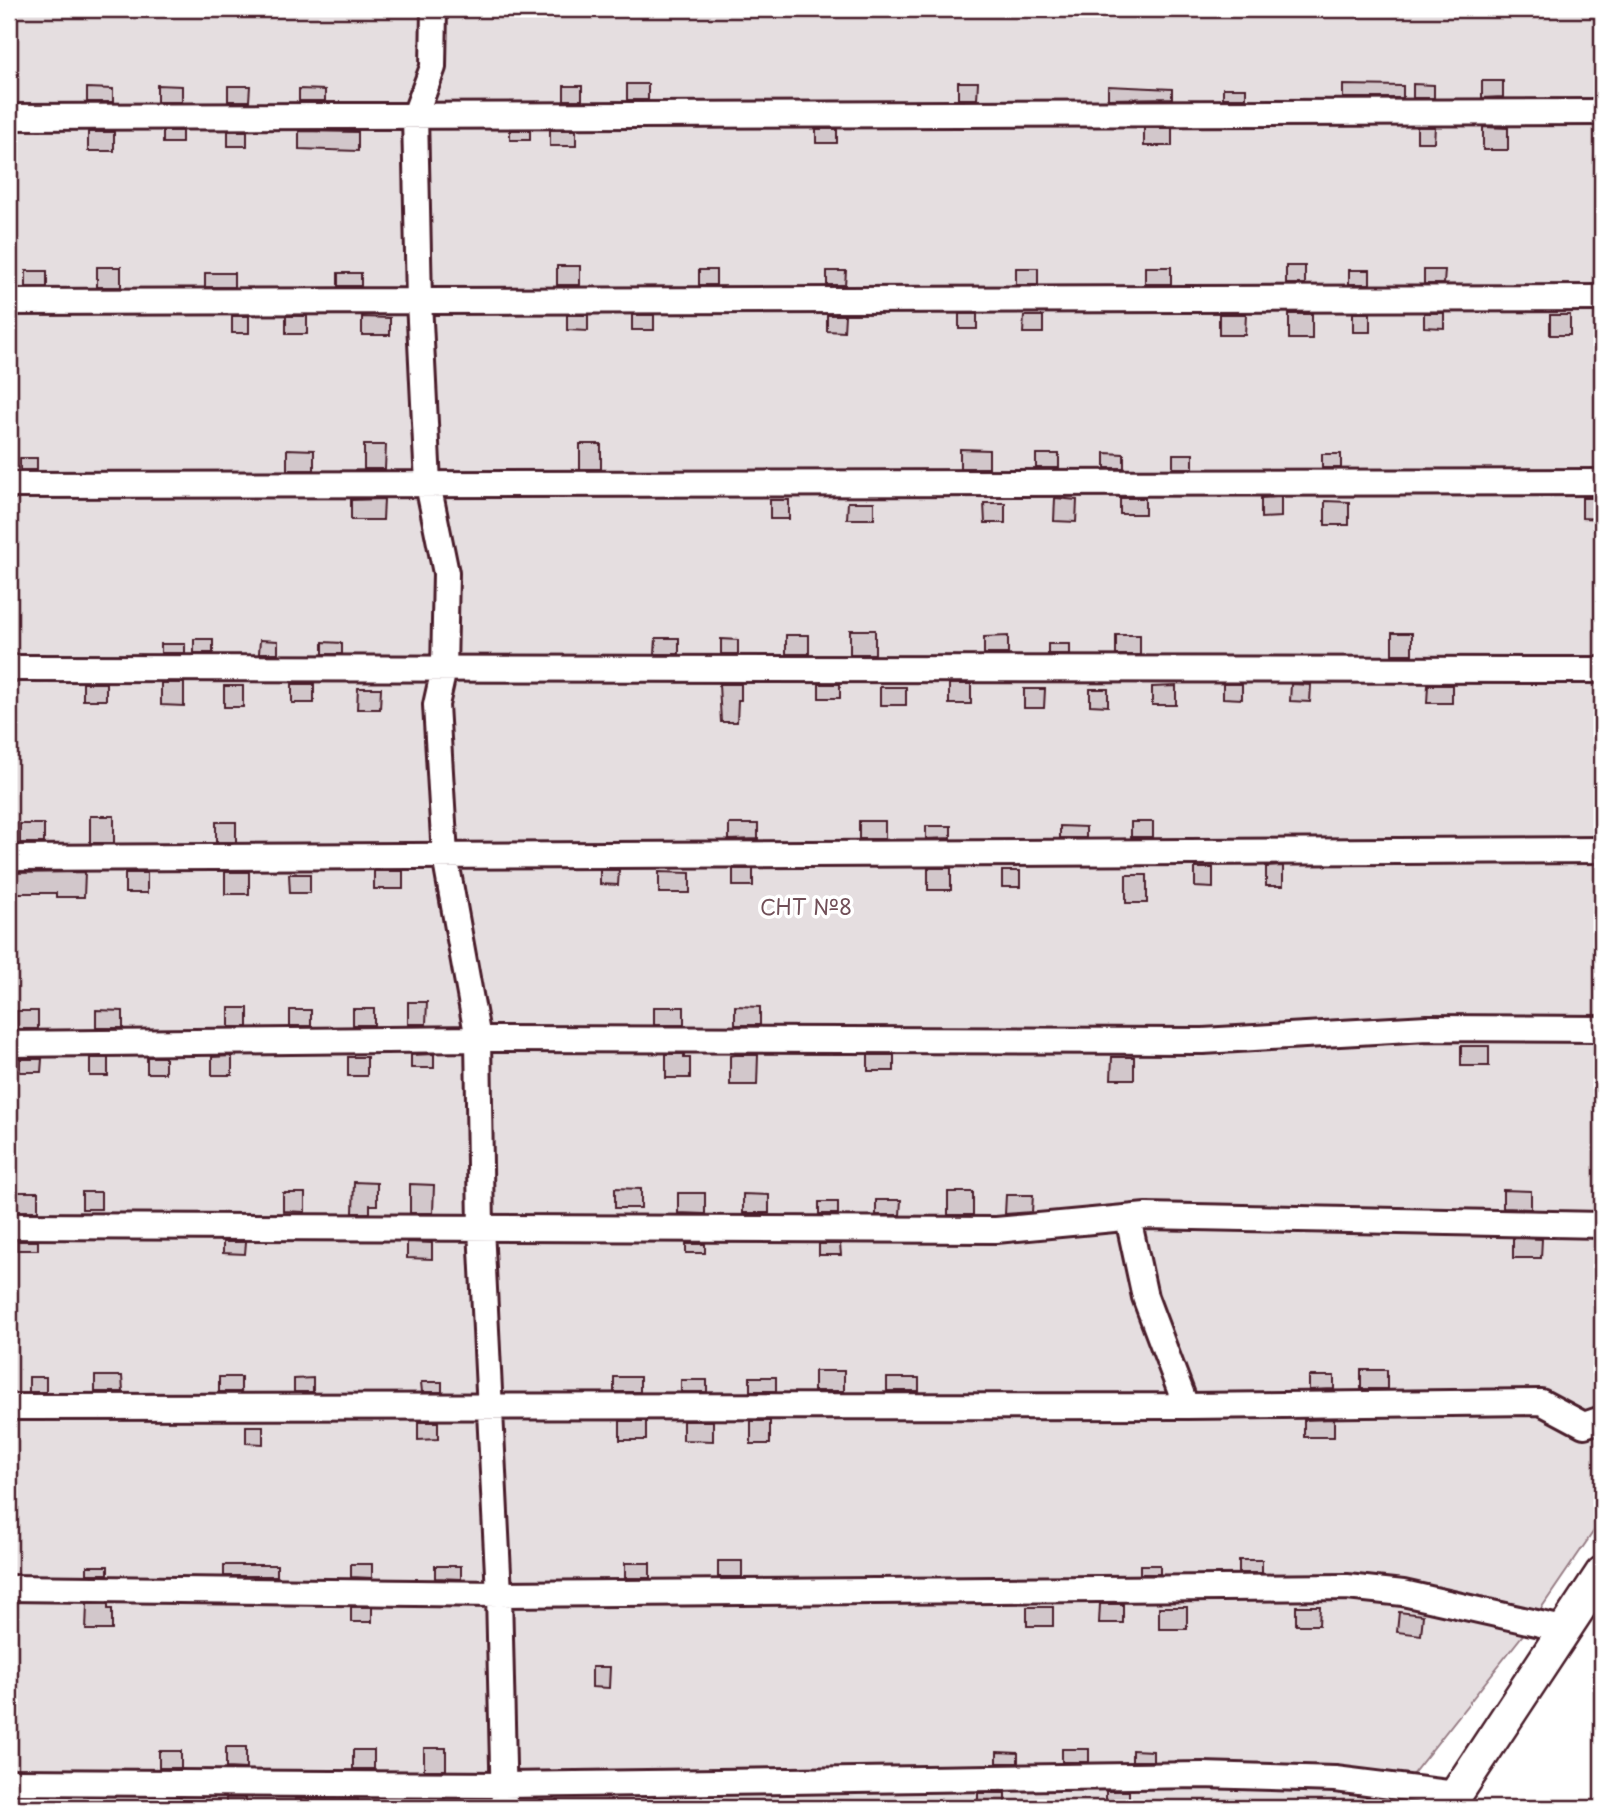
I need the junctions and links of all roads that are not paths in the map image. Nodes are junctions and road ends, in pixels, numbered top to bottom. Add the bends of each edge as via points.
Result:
1 (434, 9) edge
2 (1602, 112) edge
3 (415, 116) junction
4 (9, 117) edge
5 (1602, 298) edge
6 (419, 301) junction
7 (9, 302) edge
8 (1602, 482) edge
9 (428, 484) junction
10 (9, 485) edge
11 (9, 668) edge
12 (444, 669) junction
13 (1602, 670) edge
14 (1602, 850) edge
15 (445, 856) junction
16 (9, 858) edge
17 (1602, 1029) edge
18 (478, 1039) junction
19 (9, 1044) edge
20 (1128, 1217) junction
21 (1602, 1225) edge
22 (9, 1226) edge
23 (481, 1228) junction
24 (489, 1406) junction
25 (1186, 1406) junction
26 (9, 1407) edge
27 (1602, 1419) edge
28 (1602, 1573) edge
29 (9, 1588) edge
30 (499, 1594) junction
31 (1563, 1629) junction
32 (9, 1782) edge
33 (504, 1797) edge
34 (1452, 1801) edge

1 - 3 street via 433,67
2 - 3 street
3 - 4 street
3 - 6 street
5 - 6 street
6 - 7 street
6 - 9 street
8 - 9 street
9 - 10 street
9 - 12 street via 446,573
11 - 12 street
12 - 13 street
12 - 15 street via 436,705
14 - 15 street
15 - 16 street
15 - 18 street
17 - 18 street via 1427,1028 1203,1041
18 - 19 street
18 - 23 street
20 - 21 street
20 - 23 street via 996,1230
20 - 25 street via 1145,1297
22 - 23 street
23 - 24 street
24 - 25 street
24 - 26 street
24 - 30 street
25 - 27 street via 1541,1402 1584,1425
28 - 31 main road
29 - 30 street
30 - 31 street via 1347,1587 1403,1593
30 - 33 street
31 - 34 main road
32 - 33 street
33 - 34 street via 1202,1775 1335,1779

